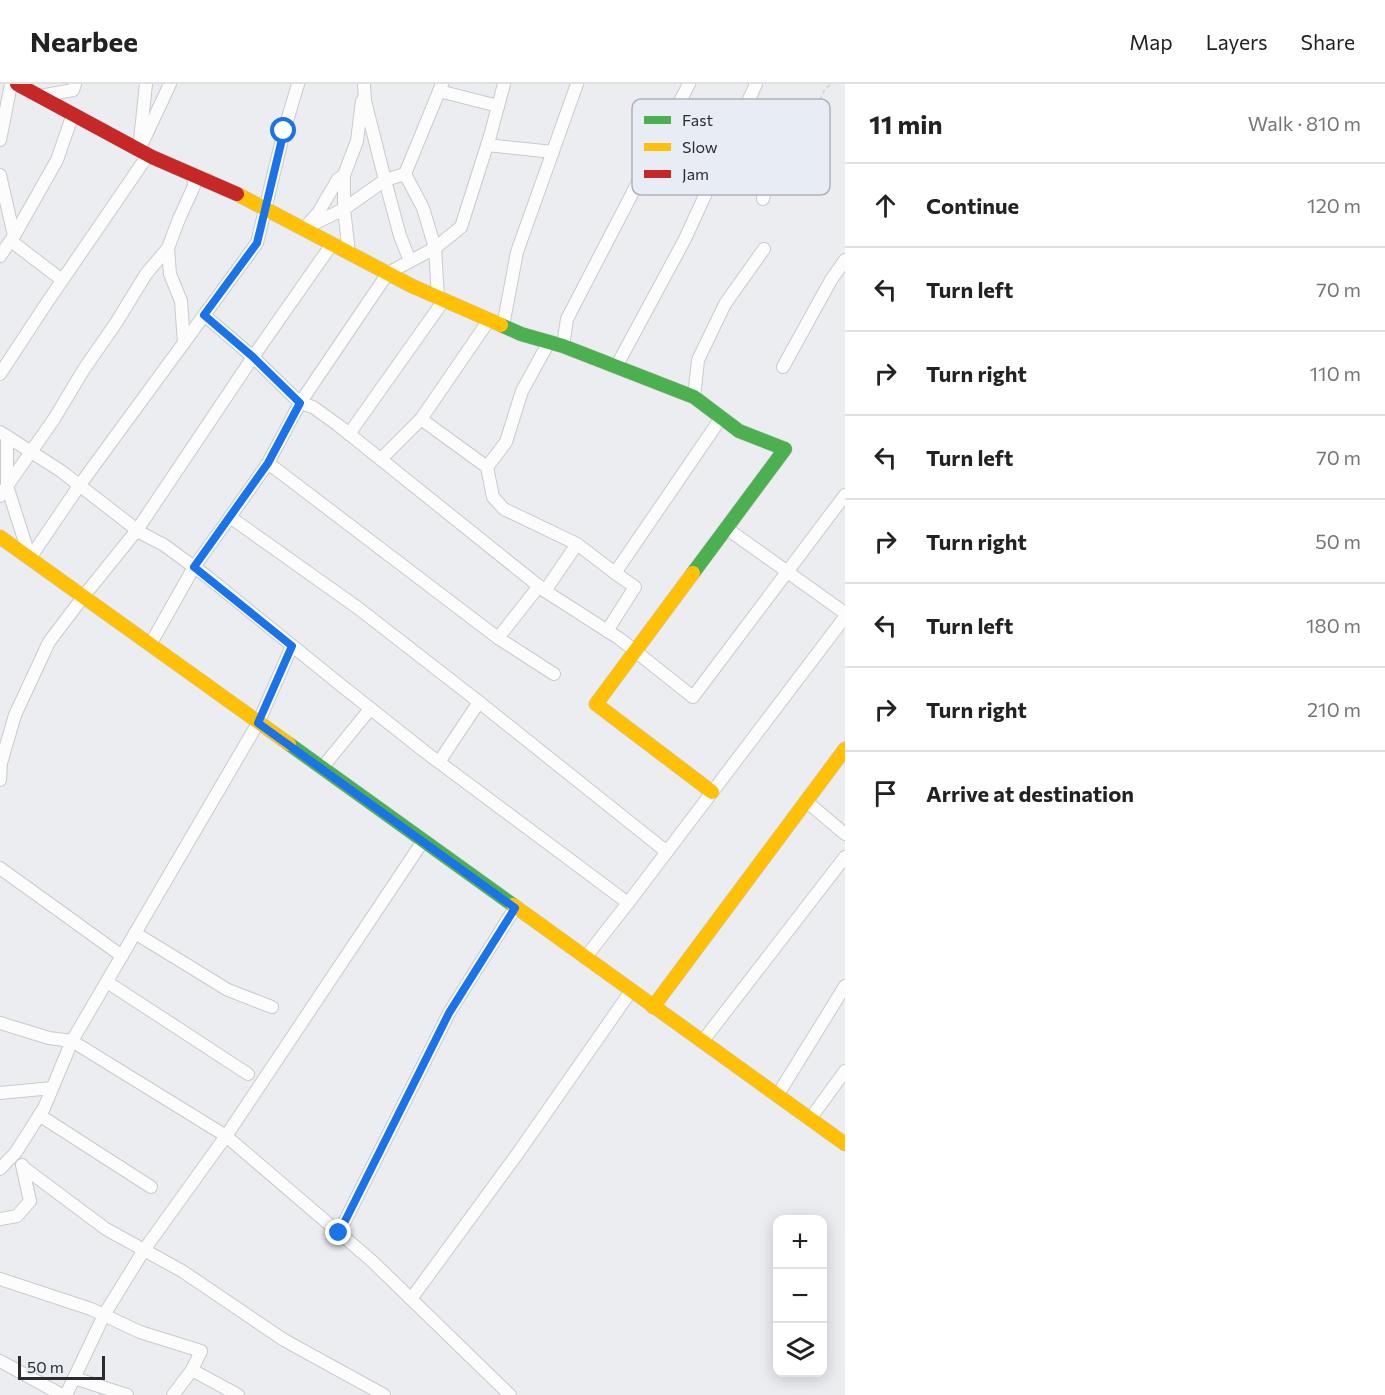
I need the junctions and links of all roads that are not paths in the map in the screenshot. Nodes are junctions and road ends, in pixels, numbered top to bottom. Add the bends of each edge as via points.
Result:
1 (11, 84) edge
2 (17, 84) edge
3 (75, 84) edge
4 (146, 84) edge
5 (170, 84) edge
6 (504, 84) edge
7 (577, 84) edge
8 (689, 84) edge
9 (756, 84) edge
10 (294, 85) edge
11 (364, 85) edge
12 (440, 87) edge
13 (40, 96) junction
14 (681, 99) edge
15 (749, 99) edge
16 (498, 106) junction
17 (73, 114) junction
18 (0, 140) edge
19 (487, 145) junction
20 (143, 152) junction
21 (553, 152) junction
22 (344, 174) junction
23 (405, 174) junction
24 (0, 175) edge
25 (193, 175) junction
26 (385, 180) junction
27 (632, 194) edge
28 (705, 195) edge
29 (764, 195) edge
30 (763, 199) dead end
31 (264, 208) junction
32 (344, 209) junction
33 (303, 229) junction
34 (12, 238) junction
35 (332, 244) junction
36 (168, 248) junction
37 (435, 248) junction
38 (764, 249) dead end
39 (349, 253) junction
40 (0, 256) edge
41 (845, 260) edge
42 (410, 261) junction
43 (388, 273) junction
44 (62, 280) junction
45 (441, 299) junction
46 (204, 315) junction
47 (489, 320) junction
48 (502, 326) junction
49 (184, 342) junction
50 (549, 342) junction
51 (563, 346) junction
52 (253, 357) junction
53 (616, 367) junction
54 (783, 367) dead end
55 (0, 374) edge
56 (693, 397) junction
57 (300, 403) junction
58 (721, 418) junction
59 (421, 419) junction
60 (3, 434) edge
61 (349, 434) junction
62 (32, 451) junction
63 (381, 459) junction
64 (268, 463) junction
65 (488, 467) junction
66 (79, 486) junction
67 (3, 491) edge
68 (845, 495) edge
69 (230, 517) junction
70 (726, 528) junction
71 (137, 530) junction
72 (0, 537) edge
73 (577, 544) junction
74 (30, 558) junction
75 (194, 567) junction
76 (615, 573) junction
77 (786, 573) junction
78 (542, 589) junction
79 (83, 597) junction
80 (845, 615) edge
81 (607, 631) junction
82 (498, 638) junction
83 (150, 645) junction
84 (292, 646) junction
85 (634, 651) junction
86 (554, 674) dead end
87 (479, 702) junction
88 (370, 709) junction
89 (258, 723) junction
90 (845, 749) edge
91 (439, 762) junction
92 (322, 768) junction
93 (0, 780) edge
94 (712, 792) junction
95 (806, 801) junction
96 (845, 834) edge
97 (423, 841) junction
98 (667, 852) junction
99 (845, 857) edge
100 (0, 868) edge
101 (628, 903) junction
102 (515, 908) junction
103 (135, 933) junction
104 (122, 956) junction
105 (585, 958) junction
106 (107, 982) junction
107 (845, 986) edge
108 (631, 991) junction
109 (272, 1006) dead end
110 (653, 1007) junction
111 (0, 1023) edge
112 (72, 1041) junction
113 (702, 1042) junction
114 (845, 1071) edge
115 (248, 1074) dead end
116 (52, 1088) junction
117 (0, 1093) edge
118 (777, 1096) junction
119 (39, 1115) junction
120 (810, 1119) junction
121 (226, 1136) junction
122 (845, 1144) edge
123 (19, 1148) junction
124 (23, 1167) junction
125 (0, 1169) edge
126 (151, 1187) dead end
127 (0, 1219) edge
128 (339, 1233) junction
129 (144, 1250) junction
130 (0, 1279) edge
131 (411, 1299) junction
132 (104, 1315) junction
133 (0, 1361) edge
134 (192, 1370) junction
135 (74, 1378) junction
136 (64, 1395) edge
137 (127, 1395) edge
138 (173, 1395) edge
139 (238, 1395) edge
140 (384, 1395) edge
141 (510, 1395) edge

1 - 18 street
2 - 13 street
3 - 13 street via 72,90
4 - 20 street
5 - 20 street
6 - 16 street
7 - 21 street
8 - 14 street
9 - 15 street
10 - 31 street
11 - 22 street via 357,141
11 - 26 street
12 - 16 street
12 - 23 street
13 - 17 street
16 - 19 street
17 - 20 street
17 - 34 street via 57,160
19 - 21 street
19 - 37 street via 461,227
20 - 25 street
20 - 44 street
21 - 48 street via 517,252
22 - 32 street
22 - 33 street
23 - 26 street
23 - 37 street via 423,208
24 - 34 street
25 - 31 street
25 - 36 street via 194,186
26 - 32 street
26 - 42 street
27 - 51 street via 567,319
28 - 53 street
29 - 30 street
31 - 33 street
31 - 46 street via 257,243
32 - 33 street
32 - 39 street
33 - 35 street
34 - 40 street
34 - 44 street
35 - 39 street
35 - 52 street
36 - 49 street via 170,274 182,301
36 - 62 street via 146,274
37 - 42 street
37 - 45 street
38 - 56 street via 725,304 698,360
39 - 43 street
41 - 54 street
42 - 43 street
43 - 45 street
43 - 57 street
44 - 55 street
45 - 47 street
45 - 61 street
46 - 49 street
46 - 52 street
47 - 48 street
47 - 59 street
48 - 50 street
49 - 66 street
50 - 51 street
50 - 65 street via 522,391 506,441
51 - 53 street
52 - 57 street
52 - 71 street
53 - 56 street
56 - 58 street
57 - 61 street via 314,407
57 - 64 street
58 - 70 street via 739,431 785,449
58 - 76 street
59 - 63 street
59 - 65 street
60 - 62 street
60 - 67 street
61 - 63 street
62 - 66 street
62 - 67 street
63 - 78 street
64 - 69 street
64 - 82 street
65 - 73 street via 493,496 504,509
66 - 71 street
66 - 74 street
67 - 74 street
68 - 77 street
69 - 75 street
69 - 87 street via 358,608
70 - 77 street
70 - 85 street
71 - 75 street
71 - 79 street
72 - 74 street
73 - 76 street
73 - 78 street
74 - 79 street
75 - 83 street
75 - 84 street
76 - 81 street via 634,587
77 - 80 street
77 - 85 street via 693,697
78 - 81 street
78 - 82 street
79 - 83 street
79 - 93 street via 49,642 15,716
80 - 94 street
81 - 85 street
82 - 86 street
83 - 89 street
84 - 88 street
84 - 89 street
85 - 94 street via 596,704
87 - 91 street
87 - 98 street
88 - 91 street
88 - 92 street
89 - 92 street
89 - 103 street
90 - 95 street
91 - 101 street
92 - 97 street
94 - 98 street
95 - 96 street
95 - 110 street
97 - 102 street
97 - 121 street
98 - 101 street
99 - 113 street
100 - 104 street
101 - 105 street
102 - 105 street
102 - 128 street via 449,1013
103 - 104 street
103 - 109 street via 228,990
104 - 106 street
105 - 108 street
106 - 112 street
106 - 115 street
107 - 118 street
108 - 110 street
108 - 131 street
110 - 113 street
111 - 112 street
112 - 116 street
112 - 121 street
113 - 118 street
114 - 120 street
116 - 117 street
116 - 119 street
118 - 120 street
119 - 123 street
119 - 126 street
120 - 122 street
121 - 128 street
121 - 129 street
123 - 124 street
123 - 125 street
124 - 127 street via 30,1201 17,1216
124 - 129 street via 106,1229
128 - 131 street
129 - 132 street
129 - 140 street via 284,1340
130 - 132 street
131 - 141 street
132 - 134 street via 140,1332 201,1351
132 - 135 street
133 - 136 street
134 - 138 street
134 - 139 street
135 - 136 street
135 - 137 street

